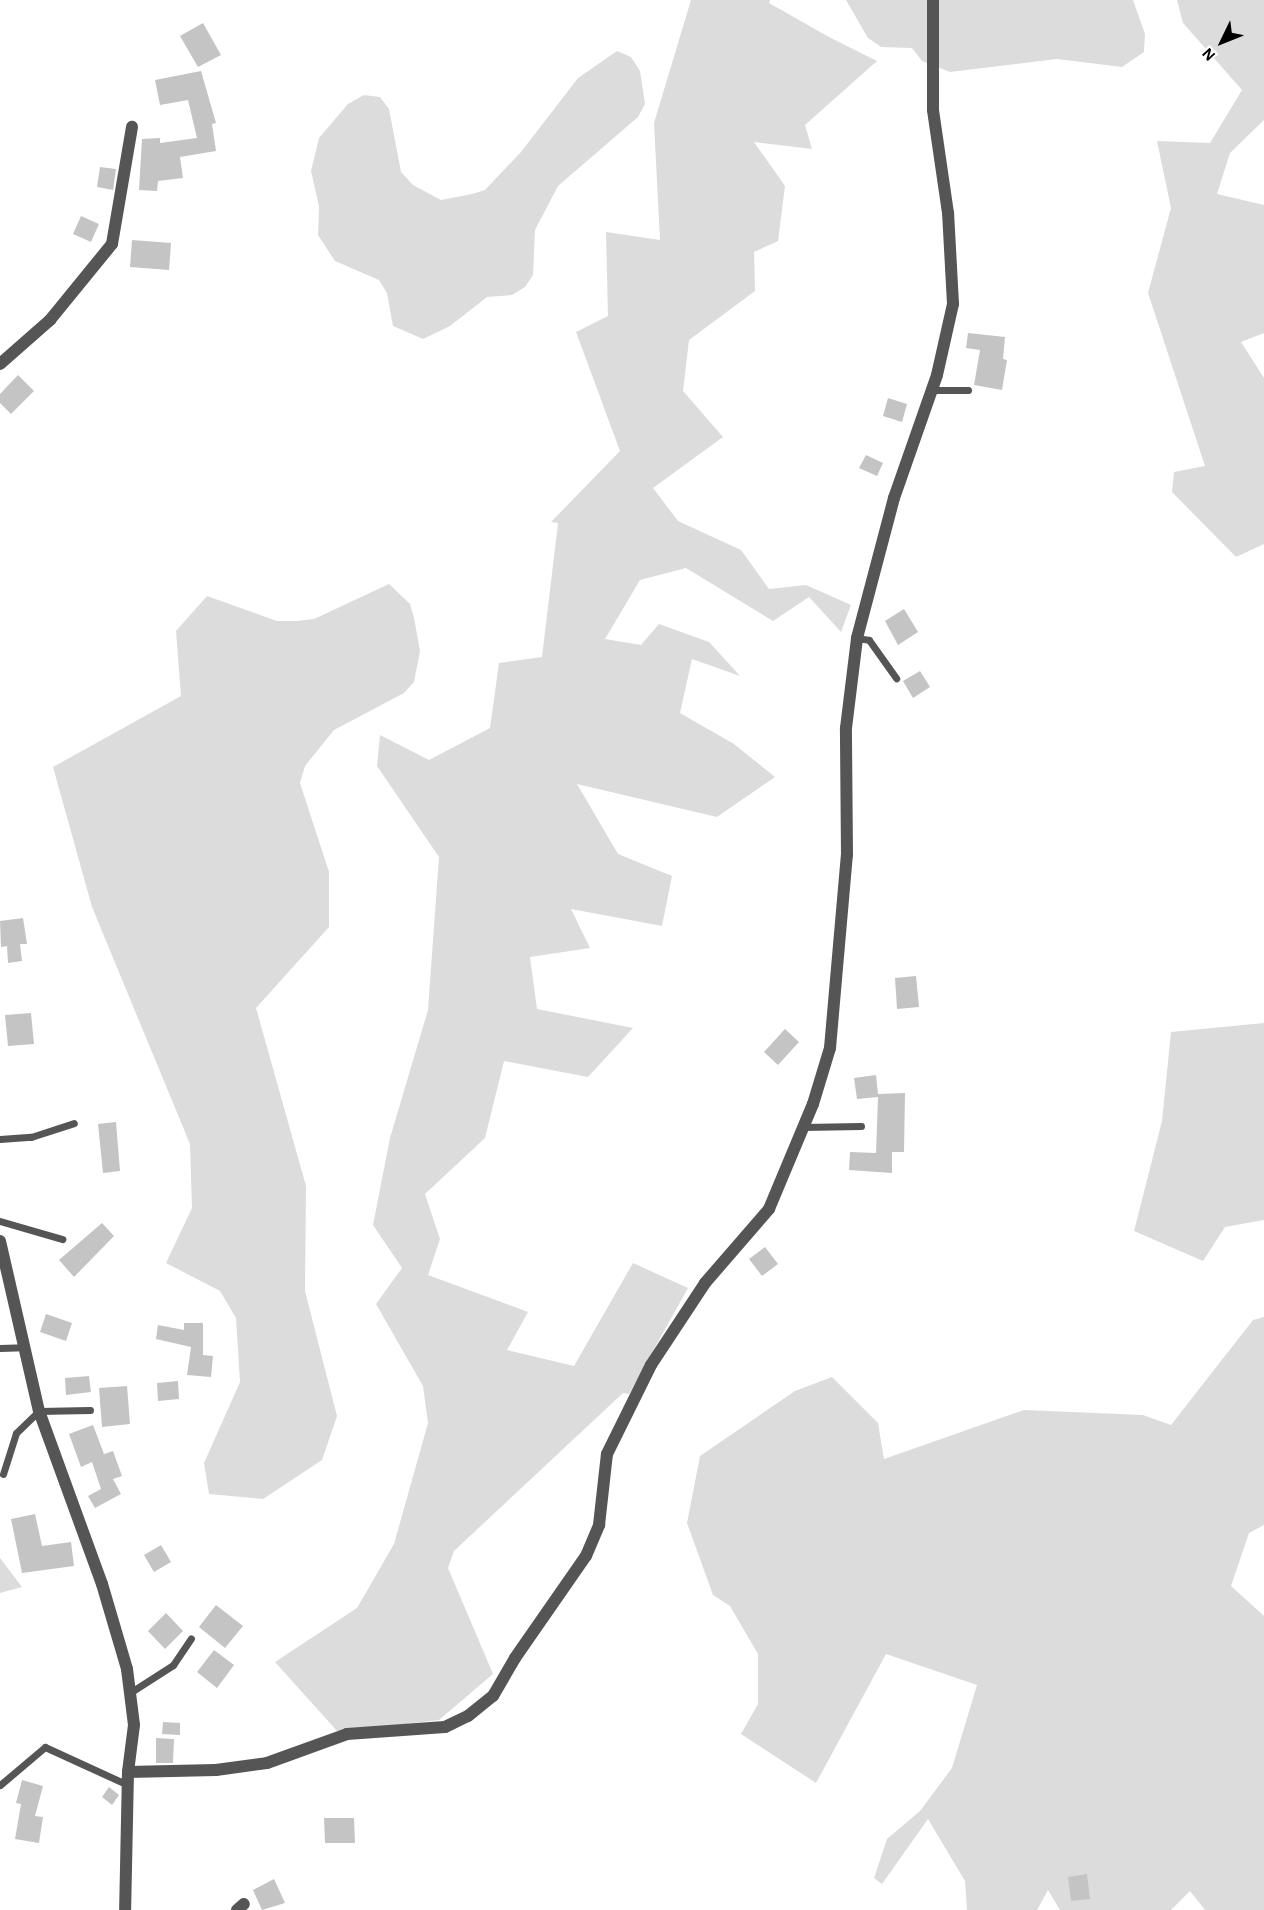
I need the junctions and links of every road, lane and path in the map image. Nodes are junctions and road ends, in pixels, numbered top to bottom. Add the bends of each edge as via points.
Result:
1 (933, 0) edge
2 (132, 127) dead end
3 (0, 364) edge
4 (932, 390) junction
5 (968, 390) dead end
6 (857, 638) junction
7 (896, 678) dead end
8 (74, 1123) dead end
9 (861, 1126) dead end
10 (803, 1127) junction
11 (0, 1139) edge
12 (0, 1221) edge
13 (62, 1239) dead end
14 (0, 1241) edge
15 (24, 1347) junction
16 (0, 1348) edge
17 (90, 1410) dead end
18 (39, 1411) junction
19 (3, 1474) dead end
20 (191, 1638) dead end
21 (131, 1692) junction
22 (128, 1779) junction
23 (0, 1785) edge
24 (125, 1910) edge

1 - 4 street via 933,110 948,213 953,304
2 - 3 street via 112,244 50,320
4 - 5 lane
4 - 6 street via 894,498
6 - 7 lane via 869,640
6 - 10 street via 846,728 849,803 838,985 830,1048
8 - 11 lane via 31,1137
9 - 10 lane
10 - 22 street via 769,1209 705,1283 651,1365 608,1454 599,1525 586,1556 493,1696 468,1716 445,1727 347,1734 267,1764
12 - 13 lane
14 - 15 street
15 - 16 lane
15 - 18 street
17 - 18 lane
18 - 19 lane via 16,1433
18 - 21 street via 102,1584
20 - 21 lane via 173,1665
21 - 22 street via 134,1725
22 - 23 lane via 45,1747
22 - 24 street

